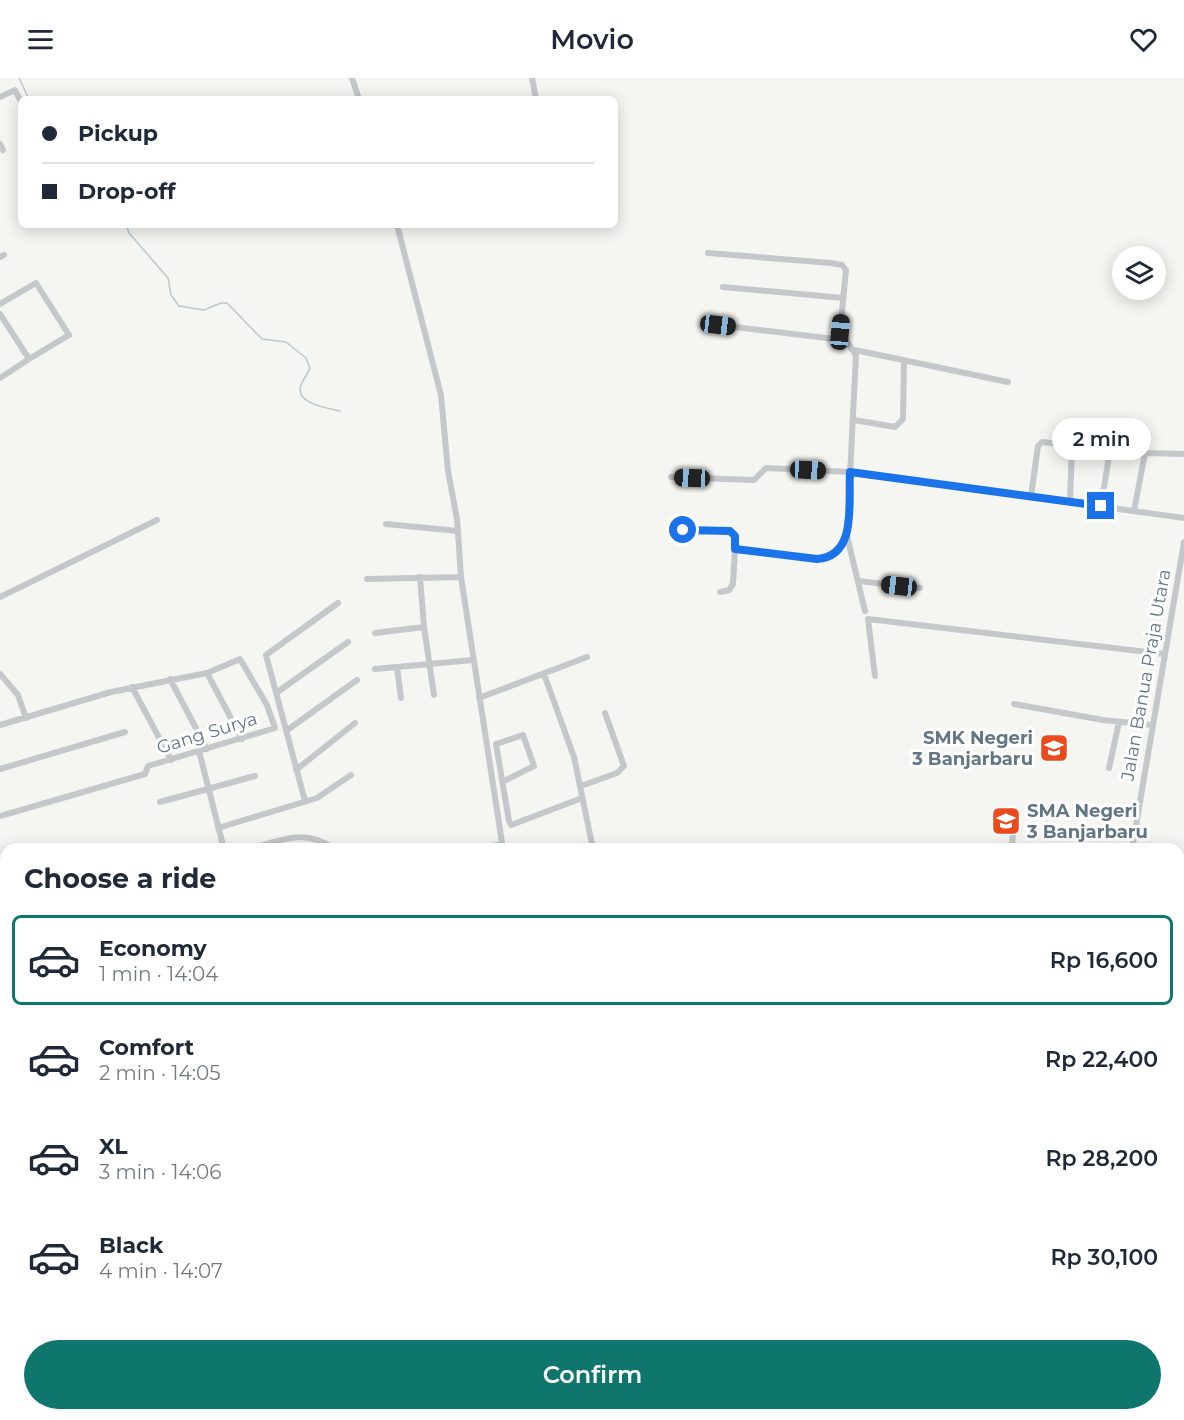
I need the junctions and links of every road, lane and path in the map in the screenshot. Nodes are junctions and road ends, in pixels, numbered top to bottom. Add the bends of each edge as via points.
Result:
1 (352, 78) edge
2 (532, 78) edge
3 (18, 96) edge
4 (357, 96) edge
5 (535, 96) edge
6 (0, 98) edge
7 (0, 144) edge
8 (3, 150) dead end
9 (398, 228) edge
10 (708, 253) dead end
11 (723, 287) dead end
12 (843, 298) junction
13 (0, 304) edge
14 (0, 314) edge
15 (718, 325) dead end
16 (844, 340) junction
17 (855, 350) junction
18 (29, 359) junction
19 (904, 360) junction
20 (0, 378) edge
21 (1008, 382) dead end
22 (854, 420) junction
23 (1072, 446) junction
24 (1110, 450) junction
25 (1145, 453) junction
26 (1184, 454) edge
27 (850, 472) junction
28 (671, 477) dead end
29 (1031, 496) junction
30 (1070, 501) junction
31 (1101, 506) junction
32 (1134, 511) junction
33 (1184, 518) edge
34 (157, 520) dead end
35 (386, 524) dead end
36 (683, 530) dead end
37 (458, 531) junction
38 (847, 535) junction
39 (1184, 543) edge
40 (735, 549) junction
41 (420, 577) junction
42 (461, 577) junction
43 (367, 579) dead end
44 (858, 581) junction
45 (920, 588) dead end
46 (720, 592) dead end
47 (0, 597) edge
48 (338, 603) dead end
49 (866, 611) dead end
50 (424, 627) junction
51 (375, 633) dead end
52 (348, 642) dead end
53 (1164, 654) junction
54 (587, 657) dead end
55 (474, 660) junction
56 (431, 664) junction
57 (397, 667) junction
58 (375, 669) dead end
59 (207, 673) junction
60 (0, 674) edge
61 (544, 674) junction
62 (875, 676) dead end
63 (170, 679) junction
64 (357, 680) dead end
65 (132, 687) junction
66 (276, 693) junction
67 (434, 695) dead end
68 (401, 698) dead end
69 (479, 698) junction
70 (1014, 704) dead end
71 (605, 713) dead end
72 (27, 718) junction
73 (1119, 722) junction
74 (356, 723) dead end
75 (0, 725) edge
76 (1152, 725) junction
77 (275, 728) junction
78 (285, 728) junction
79 (125, 732) dead end
80 (242, 738) junction
81 (207, 749) junction
82 (199, 751) junction
83 (171, 760) junction
84 (1109, 768) dead end
85 (0, 769) edge
86 (296, 770) junction
87 (351, 774) dead end
88 (255, 776) dead end
89 (502, 782) junction
90 (581, 786) junction
91 (208, 789) junction
92 (582, 798) junction
93 (305, 801) junction
94 (160, 802) dead end
95 (1014, 813) dead end
96 (0, 816) edge
97 (218, 828) junction
98 (222, 843) edge
99 (275, 843) edge
100 (326, 843) edge
101 (501, 843) edge
102 (592, 843) edge
103 (1012, 843) edge
104 (1133, 843) edge

1 - 4 street
2 - 5 street
3 - 6 street via 15,90
7 - 8 street
9 - 37 street via 436,367
10 - 12 street via 842,265 846,274
11 - 12 street
12 - 16 street via 840,332
13 - 18 street via 36,283 69,335
14 - 18 street
15 - 16 street
16 - 17 street
17 - 19 street
17 - 22 street
18 - 20 street
19 - 21 street
19 - 22 street via 900,424 895,427
22 - 27 street
23 - 24 street
23 - 29 street via 1040,444
23 - 30 street
24 - 25 street
24 - 31 street
25 - 26 street
25 - 32 street
27 - 28 street via 766,468 754,480
27 - 29 street
27 - 38 street
29 - 30 street
30 - 31 street
31 - 32 street
32 - 33 street
34 - 47 street
35 - 37 street
36 - 40 street via 730,531 735,536
37 - 42 street
38 - 40 street via 839,551 826,558
38 - 44 street
39 - 53 street, Jalan Banua Praja Utara
40 - 46 street via 733,584 729,590
41 - 42 street
41 - 43 street
41 - 50 street
42 - 55 street
44 - 45 street
44 - 49 street
48 - 66 street via 266,655
50 - 51 street
50 - 56 street
52 - 66 street
53 - 62 street via 868,619
53 - 76 street, Jalan Banua Praja Utara
54 - 61 street
55 - 56 street
55 - 69 street
56 - 57 street
56 - 67 street
57 - 58 street
57 - 68 street
59 - 63 street
59 - 77 street, Gang Surya via 231,660 242,661
59 - 80 street
60 - 72 street via 18,695
61 - 69 street
61 - 90 street
63 - 65 street
63 - 81 street
64 - 78 street
65 - 72 street
65 - 83 street
66 - 78 street
69 - 101 street
70 - 73 street
71 - 90 street via 624,766 617,773
72 - 75 street
73 - 76 street
73 - 84 street
74 - 86 street
76 - 104 street, Jalan Banua Praja Utara
77 - 78 street
77 - 80 street, Gang Surya
78 - 86 street
79 - 85 street
80 - 81 street, Gang Surya
81 - 82 street, Gang Surya
82 - 83 street, Gang Surya
82 - 91 street
83 - 96 street, Gang Surya via 148,766 145,774
86 - 93 street
87 - 93 street via 317,798
88 - 91 street
89 - 89 street via 496,744 523,735 534,766
89 - 92 street via 511,825
90 - 92 street
91 - 94 street
91 - 97 street
92 - 102 street
93 - 97 street
95 - 103 street
97 - 98 street
99 - 100 street via 304,836

